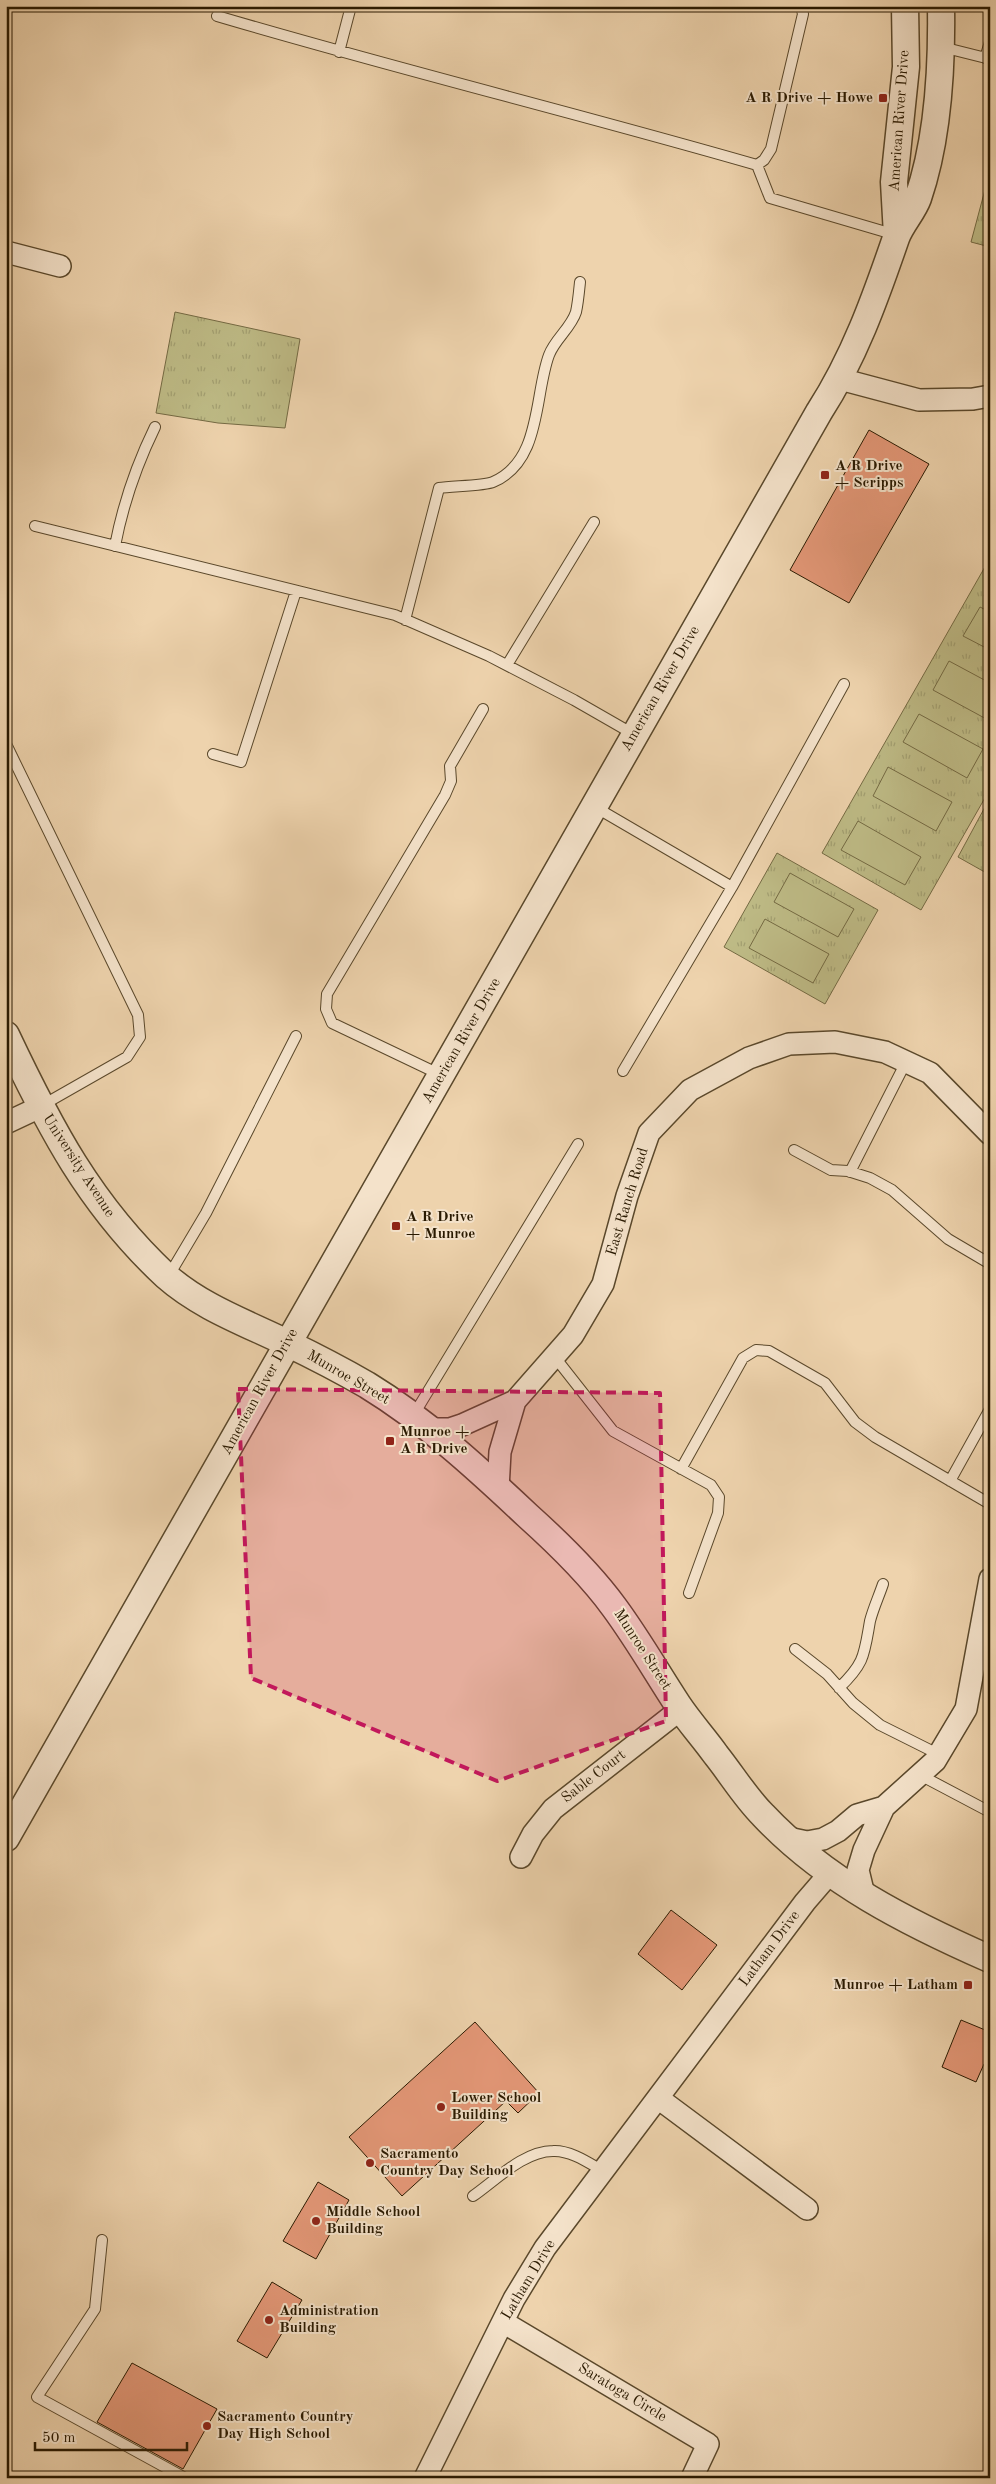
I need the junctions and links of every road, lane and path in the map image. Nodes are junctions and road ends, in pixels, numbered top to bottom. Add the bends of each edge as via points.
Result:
1 (351, 6) edge
2 (801, 6) edge
3 (905, 6) edge
4 (941, 6) edge
5 (217, 16) dead end
6 (990, 42) edge
7 (941, 47) junction
8 (339, 52) junction
9 (987, 58) edge
10 (756, 165) junction
11 (897, 235) junction
12 (6, 252) edge
13 (60, 266) dead end
14 (580, 282) dead end
15 (840, 378) junction
16 (990, 396) edge
17 (155, 427) dead end
18 (594, 522) dead end
19 (35, 526) dead end
20 (115, 546) junction
21 (296, 591) junction
22 (405, 620) junction
23 (507, 665) junction
24 (844, 684) dead end
25 (483, 709) dead end
26 (635, 735) junction
27 (6, 744) edge
28 (213, 754) dead end
29 (595, 807) junction
30 (732, 887) junction
31 (6, 1035) edge
32 (296, 1036) dead end
33 (906, 1062) junction
34 (623, 1071) dead end
35 (442, 1076) junction
36 (40, 1107) junction
37 (6, 1122) edge
38 (990, 1134) edge
39 (578, 1144) dead end
40 (794, 1150) dead end
41 (850, 1172) junction
42 (987, 1262) dead end
43 (168, 1277) junction
44 (288, 1343) junction
45 (554, 1356) junction
46 (515, 1401) junction
47 (990, 1409) edge
48 (421, 1423) junction
49 (681, 1469) junction
50 (950, 1481) junction
51 (498, 1489) junction
52 (990, 1504) edge
53 (990, 1579) edge
54 (884, 1584) dead end
55 (688, 1593) dead end
56 (795, 1649) dead end
57 (839, 1688) junction
58 (681, 1709) junction
59 (938, 1754) junction
60 (920, 1775) junction
61 (884, 1807) junction
62 (990, 1812) edge
63 (6, 1838) edge
64 (788, 1838) junction
65 (521, 1857) dead end
66 (830, 1873) junction
67 (864, 1895) junction
68 (990, 1959) edge
69 (658, 2098) junction
70 (603, 2171) junction
71 (473, 2196) dead end
72 (807, 2209) dead end
73 (102, 2240) dead end
74 (503, 2322) junction
75 (185, 2478) edge
76 (426, 2478) edge
77 (692, 2478) edge

1 - 8 lane
2 - 10 lane via 803,14 771,149
3 - 11 street, American River Drive via 906,67 894,182
4 - 7 street, American River Drive
5 - 8 lane
6 - 9 lane
7 - 9 lane
7 - 11 street, American River Drive via 932,142 917,199
8 - 10 lane
10 - 11 lane via 770,198
11 - 15 street, American River Drive via 864,325
12 - 13 street
14 - 22 lane via 575,313 550,353 542,379 537,421 523,455 492,483 439,488
15 - 16 street via 919,400
15 - 26 street, American River Drive
17 - 20 lane via 139,459 122,509
18 - 23 lane
19 - 20 lane
20 - 21 lane
21 - 22 lane
21 - 28 lane via 241,762
22 - 23 lane
23 - 26 lane
24 - 30 lane
25 - 35 lane via 450,766 451,781 444,795 328,994 326,1009 332,1023
26 - 29 street, American River Drive
27 - 36 lane via 138,1015 140,1027 140,1037 126,1057
29 - 30 lane
29 - 35 street, American River Drive
30 - 34 lane
31 - 36 street, University Avenue
32 - 43 lane via 206,1213
33 - 38 street, East Ranch Road via 930,1073
33 - 41 lane
33 - 45 street, East Ranch Road via 885,1052 835,1042 789,1044 749,1058 690,1090 650,1133 627,1196 603,1284 573,1335
35 - 44 street, American River Drive
36 - 37 street, University Avenue
36 - 43 street, University Avenue via 107,1214
39 - 48 lane
40 - 41 lane via 831,1170
41 - 42 lane via 892,1190 948,1239
43 - 44 street, University Avenue via 234,1320
44 - 48 street, Munroe Street via 366,1385
44 - 63 street, American River Drive
45 - 46 street, East Ranch Road
45 - 49 lane via 613,1431
46 - 48 street, East Ranch Road via 450,1429
46 - 51 street, East Ranch Road via 500,1452
47 - 50 lane
48 - 51 street, Munroe Street
49 - 50 lane via 743,1358 756,1350 769,1351 825,1383 855,1422
49 - 55 lane via 712,1485 719,1497 718,1513
50 - 52 lane
51 - 58 street, Munroe Street via 531,1518 613,1605
53 - 59 street via 966,1709
54 - 57 lane via 870,1620 866,1652 856,1672
56 - 57 lane via 827,1674
57 - 59 lane via 880,1725
58 - 64 street, Munroe Street via 737,1786
58 - 65 street, Sable Court via 553,1810 533,1834
59 - 60 street
60 - 61 street
60 - 62 lane
61 - 64 street via 857,1815 822,1839 807,1842
61 - 67 street via 858,1870
64 - 66 street, Munroe Street
66 - 67 street, Munroe Street
66 - 69 street, Latham Drive
67 - 68 street, Munroe Street via 907,1920
69 - 70 street, Latham Drive
69 - 72 street
70 - 71 lane via 553,2150 527,2157
70 - 74 street, Latham Drive via 545,2248
73 - 75 lane via 95,2309 37,2397
74 - 76 street, Latham Drive
74 - 77 street, Saratoga Circle via 708,2444

